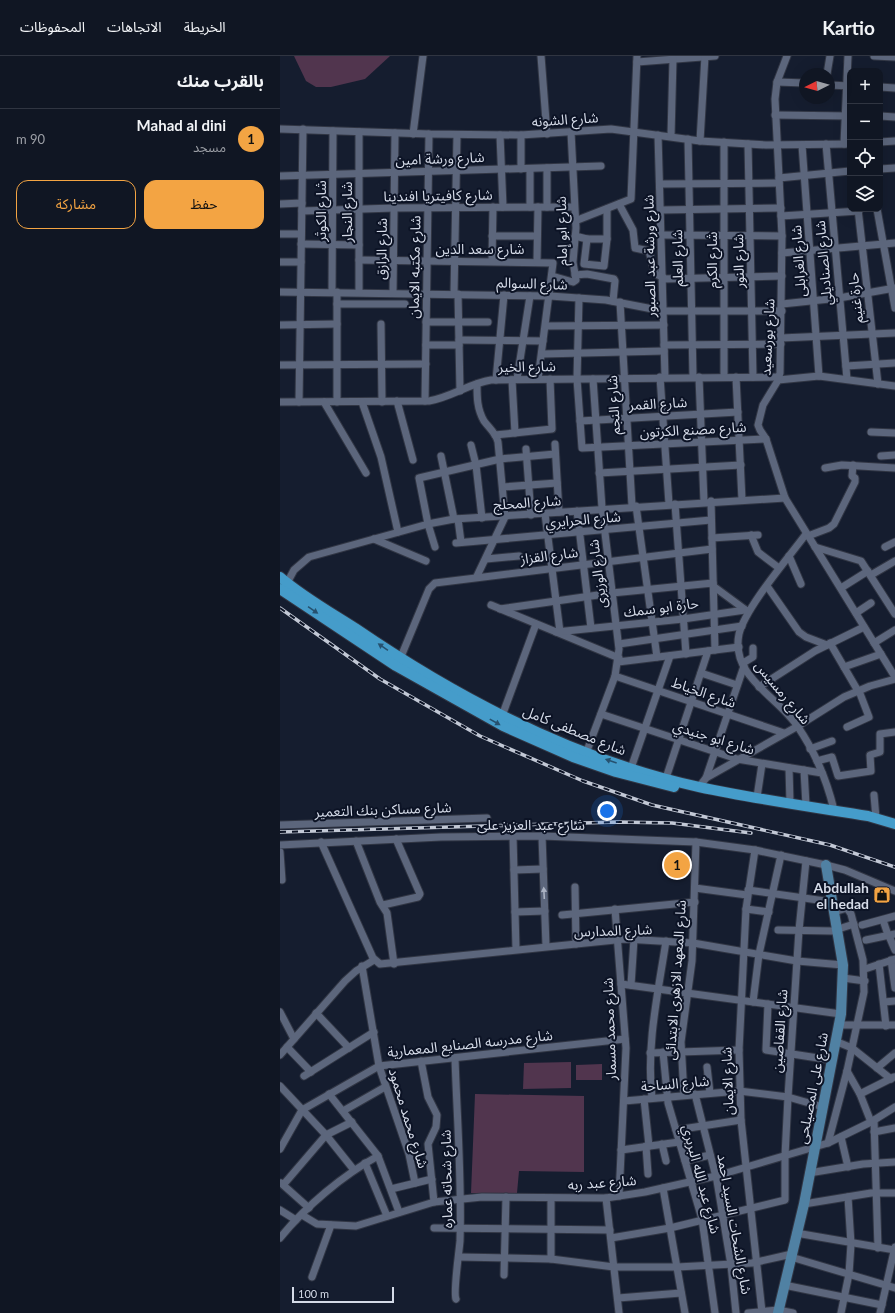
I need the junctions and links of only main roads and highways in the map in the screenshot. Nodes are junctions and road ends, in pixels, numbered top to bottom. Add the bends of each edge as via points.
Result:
1 (282, 583) edge
2 (585, 756) junction
3 (895, 824) edge
4 (895, 829) edge

2 -> 1 main road, شارع مصطفى كامل via 480,705 400,659
1 -> 2 main road, شارع مصطفى كامل via 403,670 503,726
3 -> 2 main road, شارع مصطفى كامل via 834,810 699,787
2 - 4 main road, شارع مصطفى كامل via 661,784 705,794 832,814

